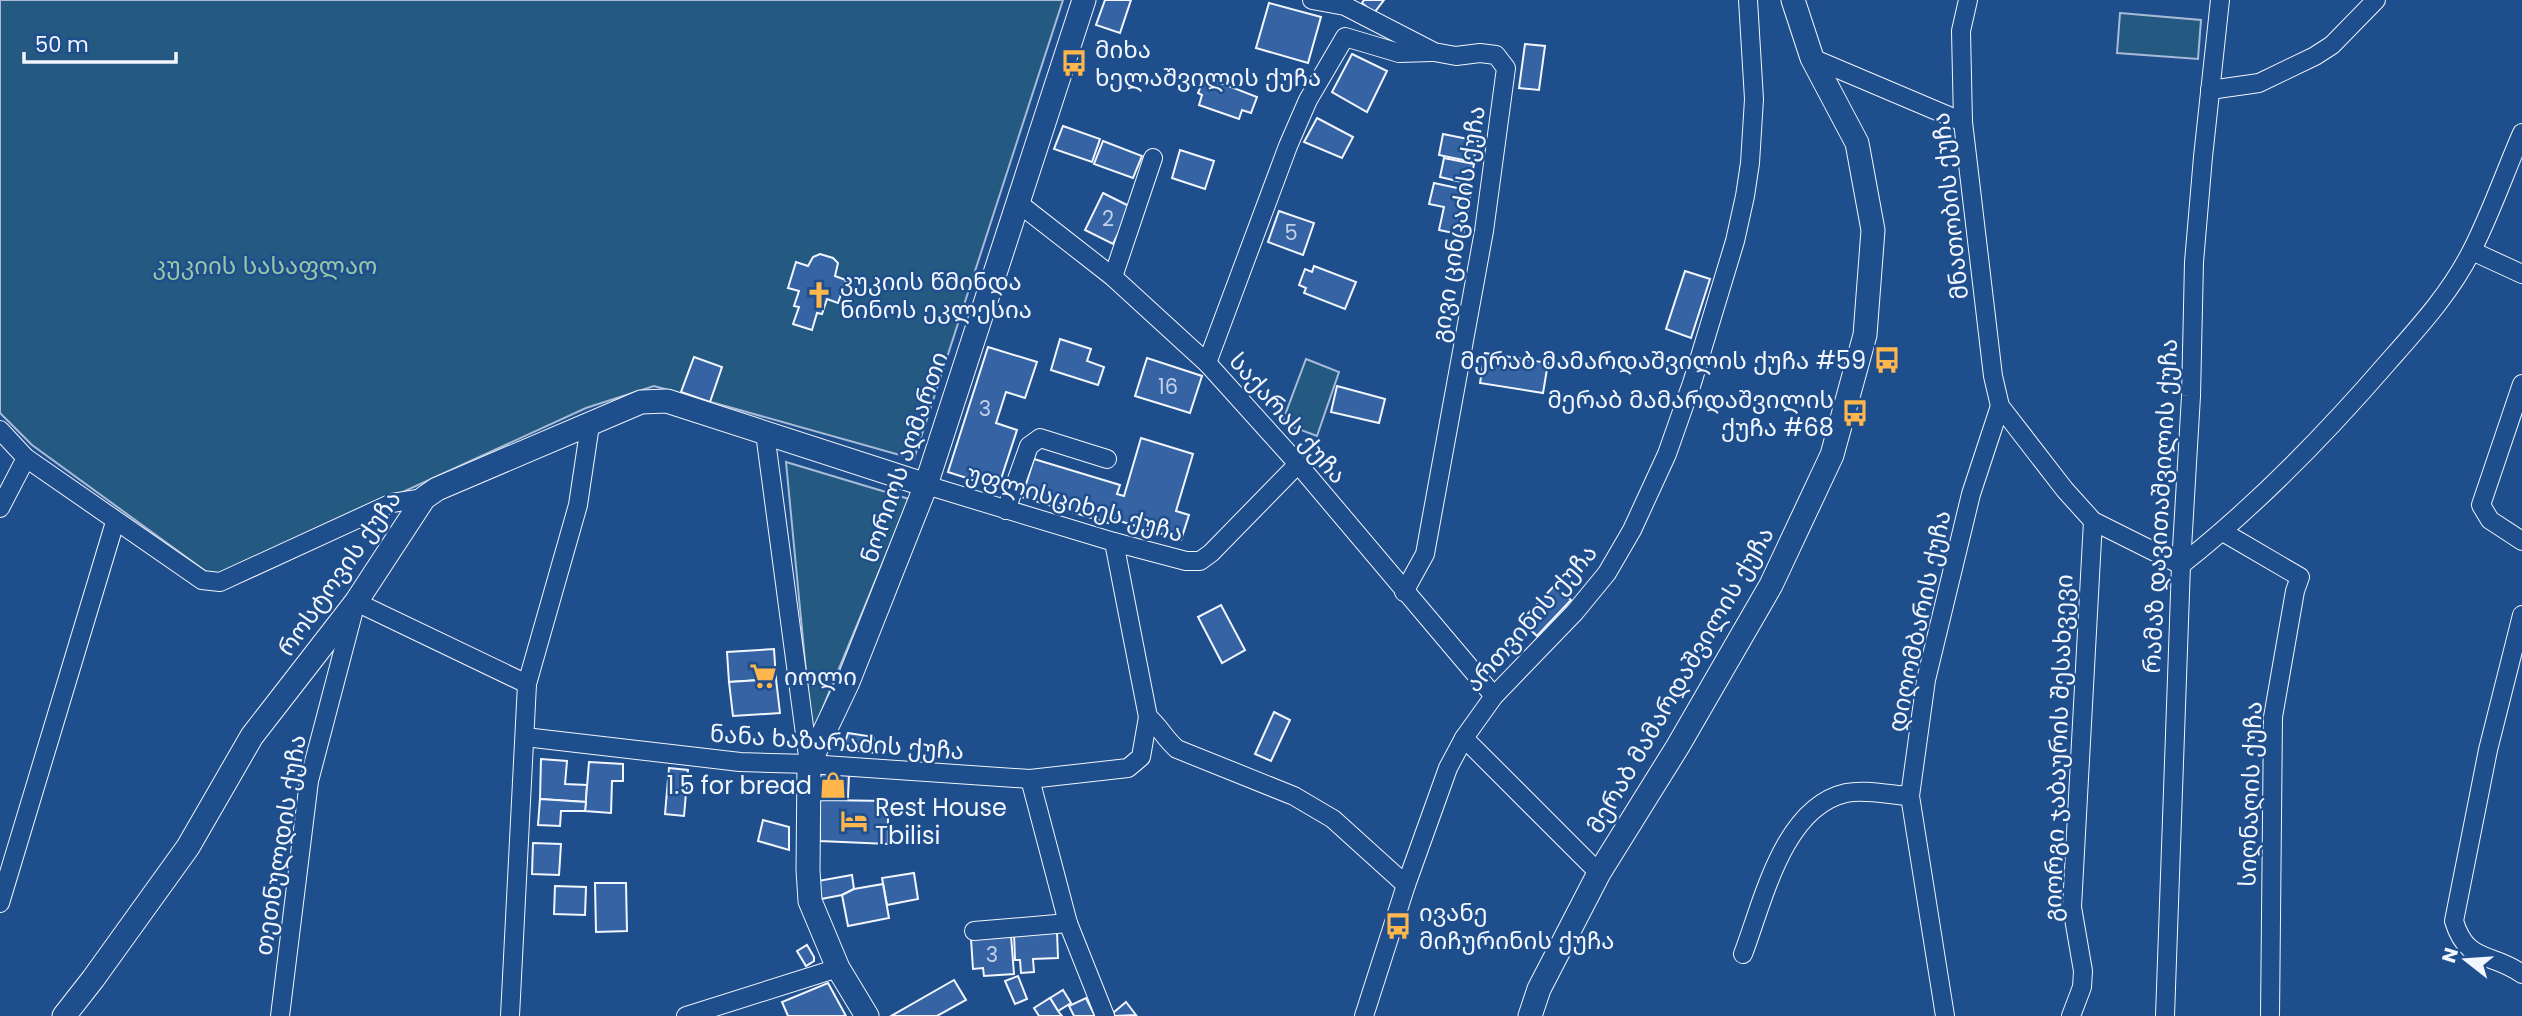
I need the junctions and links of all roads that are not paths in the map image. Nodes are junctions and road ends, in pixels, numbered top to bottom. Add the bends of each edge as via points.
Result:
1 (1084, 0) edge
2 (1312, 0) edge
3 (1748, 0) edge
4 (1793, 0) edge
5 (1968, 0) edge
6 (2220, 0) edge
7 (2376, 0) edge
8 (1434, 52) junction
9 (1812, 58) junction
10 (2210, 90) junction
11 (1963, 122) junction
12 (2522, 133) edge
13 (1153, 158) dead end
14 (1017, 202) junction
15 (2472, 251) junction
16 (2522, 274) edge
17 (1113, 276) junction
18 (1207, 363) junction
19 (2522, 384) edge
20 (2000, 406) junction
21 (590, 425) junction
22 (0, 430) edge
23 (765, 433) junction
24 (26, 458) junction
25 (1107, 459) dead end
26 (1298, 464) junction
27 (926, 485) junction
28 (424, 498) junction
29 (0, 508) edge
30 (1006, 510) junction
31 (2093, 520) junction
32 (115, 522) junction
33 (2223, 532) junction
34 (2522, 541) edge
35 (1114, 542) junction
36 (2181, 565) junction
37 (1404, 592) junction
38 (356, 602) junction
39 (2522, 615) edge
40 (527, 684) junction
41 (1494, 696) junction
42 (1148, 717) junction
43 (525, 737) junction
44 (1464, 738) junction
45 (809, 764) junction
46 (1030, 779) junction
47 (1910, 796) junction
48 (1599, 873) junction
49 (1406, 885) junction
50 (0, 903) edge
51 (1068, 923) junction
52 (974, 931) dead end
53 (1743, 954) dead end
54 (838, 968) junction
55 (2522, 974) edge
56 (64, 1016) edge
57 (280, 1016) edge
58 (510, 1016) edge
59 (686, 1016) edge
60 (867, 1016) edge
61 (1105, 1016) edge
62 (1364, 1016) edge
63 (1530, 1016) edge
64 (1945, 1016) edge
65 (2071, 1016) edge
66 (2165, 1016) edge
67 (2270, 1016) edge

1 - 14 street, ნორიოს აღმართი
2 - 8 street, გივი ცინცაძის ქუჩა via 1345,6
3 - 41 street, ართვინის ქუჩა via 1754,99 1745,196 1671,442 1638,518 1607,573 1576,612
4 - 9 street, მერაბ მამარდაშვილის ქუჩა
5 - 11 street, მნათობის ქუჩა via 1961,31
6 - 10 street, რამაზ დავითაშვილის ქუჩა
7 - 10 street via 2332,46 2315,56 2259,83
8 - 18 street via 1399,54 1345,37 1287,146
8 - 37 street, გივი ცინცაძის ქუჩა via 1496,55 1506,68 1478,268 1425,554
9 - 11 street
9 - 48 street, მერაბ მამარდაშვილის ქუჩა via 1857,143 1873,230 1865,335 1832,455 1771,584
10 - 36 street, რამაზ დავითაშვილის ქუჩა via 2194,262 2192,396
11 - 20 street, მნათობის ქუჩა
12 - 15 street
13 - 17 street
14 - 17 street, საქარას ქუჩა
14 - 27 street, ნორიოს აღმართი
15 - 16 street
15 - 33 street via 2439,303 2371,383
17 - 18 street, საქარას ქუჩა
18 - 26 street, საქარას ქუჩა
19 - 34 street via 2481,505 2490,520
20 - 31 street
20 - 47 street, დიღომბარის ქუჩა via 1971,494 1926,680
21 - 23 street, როსტოვის ქუჩა via 641,402 667,401
21 - 28 street, როსტოვის ქუჩა
21 - 40 street via 578,505
22 - 24 street
23 - 27 street, როსტოვის ქუჩა
23 - 45 street, ნორიოს აღმართი
24 - 29 street
24 - 32 street
25 - 30 street via 1040,438 1033,441
26 - 35 street, უფლისციხეს ქუჩა via 1200,561
26 - 37 street, საქარას ქუჩა
27 - 30 street, უფლისციხეს ქუჩა
27 - 45 street, ნორიოს აღმართი via 848,682
28 - 32 street via 392,503 220,582 202,580
28 - 38 street, როსტოვის ქუჩა
30 - 35 street, უფლისციხეს ქუჩა
31 - 36 street
31 - 65 street, გიორგი ჯაბაურის შესახვევი via 2072,907 2083,971
32 - 50 street
33 - 36 street
33 - 67 street, სიღნაღის ქუჩა via 2300,577 2273,717
35 - 42 street
36 - 66 street, რამაზ დავითაშვილის ქუჩა
37 - 41 street, საქარას ქუჩა
38 - 40 street
38 - 56 street, როსტოვის ქუჩა via 252,736 188,846
38 - 57 street, თეთნულდის ქუჩა via 309,781
39 - 55 street via 2488,750 2454,920 2459,937 2473,951
40 - 43 street
41 - 44 street, ართვინის ქუჩა
42 - 46 street, ნანა ხაზარაძის ქუჩა via 1141,757 1128,768
42 - 49 street via 1177,748 1294,796 1334,818
43 - 45 street, ნანა ხაზარაძის ქუჩა via 740,762
43 - 58 street
44 - 48 street
44 - 49 street, ართვინის ქუჩა via 1448,768
45 - 46 street, ნანა ხაზარაძის ქუჩა
45 - 54 street, ნორიოს აღმართი via 810,901
46 - 51 street
47 - 53 street via 1849,792 1827,798 1805,815 1785,843
47 - 64 street, დიღომბარის ქუჩა
48 - 63 street, მერაბ მამარდაშვილის ქუჩა via 1539,989
49 - 62 street, ართვინის ქუჩა
51 - 52 street
51 - 61 street
54 - 59 street
54 - 60 street, ნორიოს აღმართი

